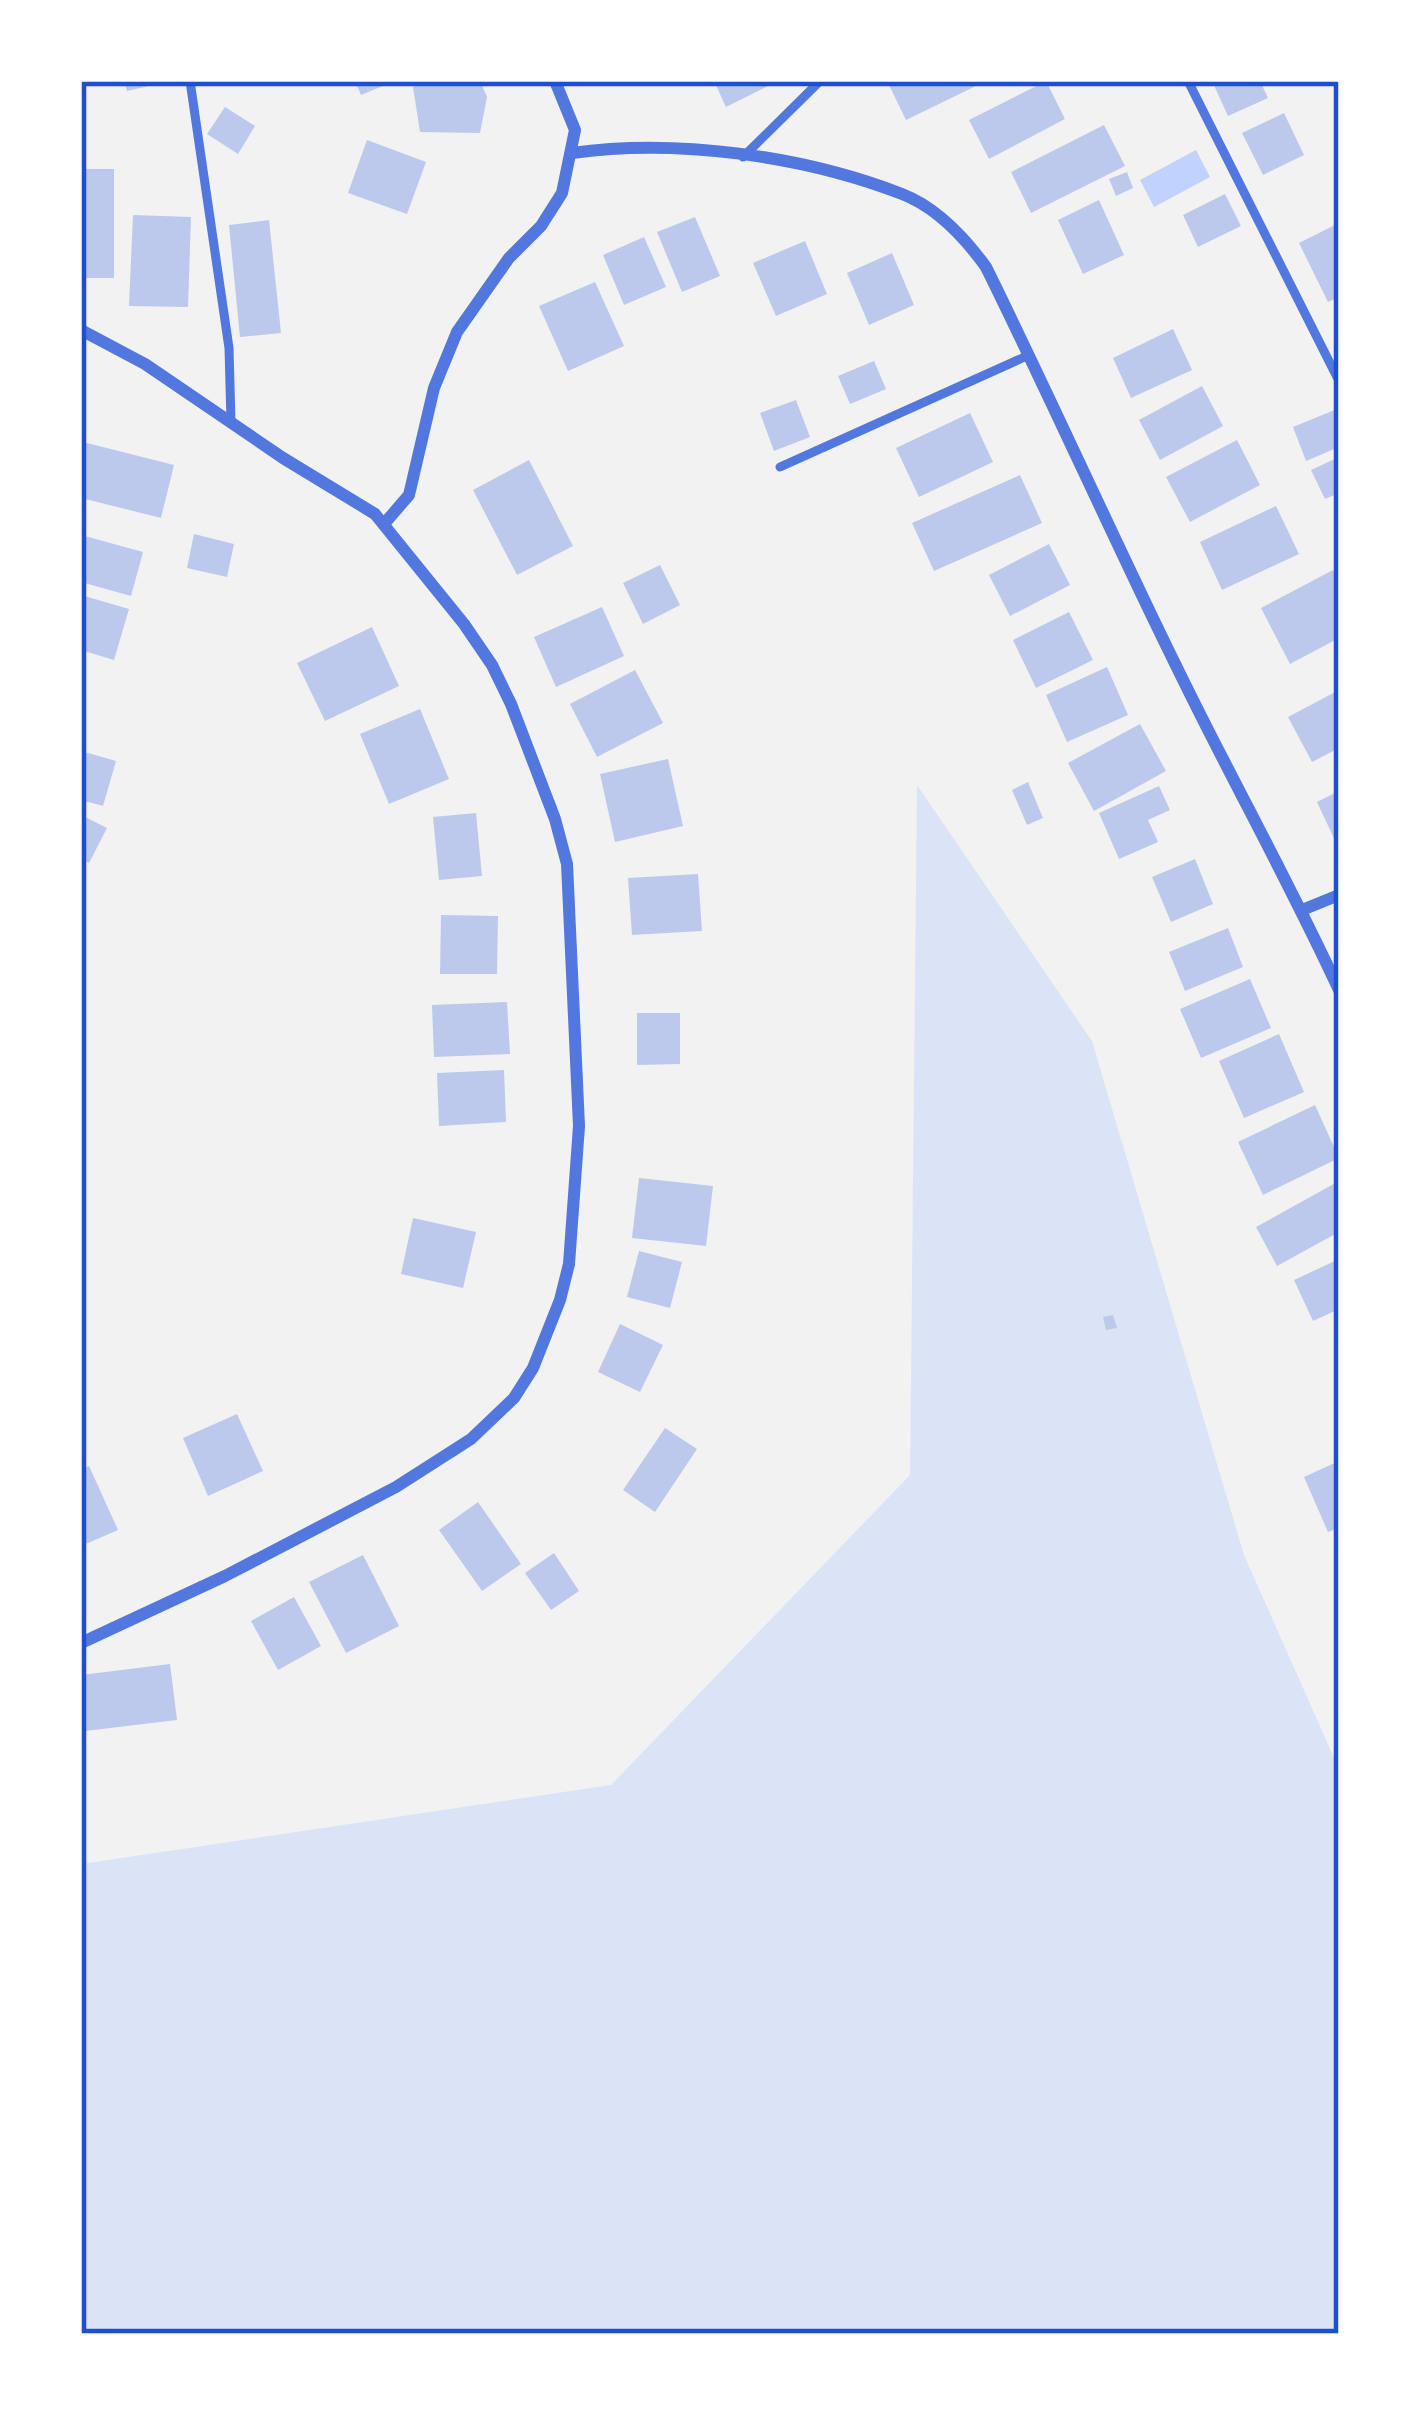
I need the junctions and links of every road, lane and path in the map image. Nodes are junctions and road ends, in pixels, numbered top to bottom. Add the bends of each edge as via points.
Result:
1 (190, 81) edge
2 (555, 81) edge
3 (820, 81) edge
4 (1188, 81) edge
5 (572, 153) junction
6 (742, 157) junction
7 (81, 330) edge
8 (1029, 355) junction
9 (1339, 381) edge
10 (231, 422) junction
11 (780, 467) dead end
12 (384, 524) junction
13 (1339, 895) edge
14 (1302, 910) junction
15 (1339, 990) edge
16 (81, 1642) edge

1 - 10 lane via 229,348
2 - 5 street via 574,122
3 - 6 lane
4 - 9 lane
5 - 6 street via 688,148
5 - 12 street via 555,206 458,332 434,388 409,495
6 - 8 street via 904,194 942,218 986,267
7 - 10 street
8 - 11 lane
8 - 14 street
10 - 12 street
12 - 16 street via 492,665 567,864 578,1173 560,1300 524,1383 471,1438 226,1576
13 - 14 street
14 - 15 street

